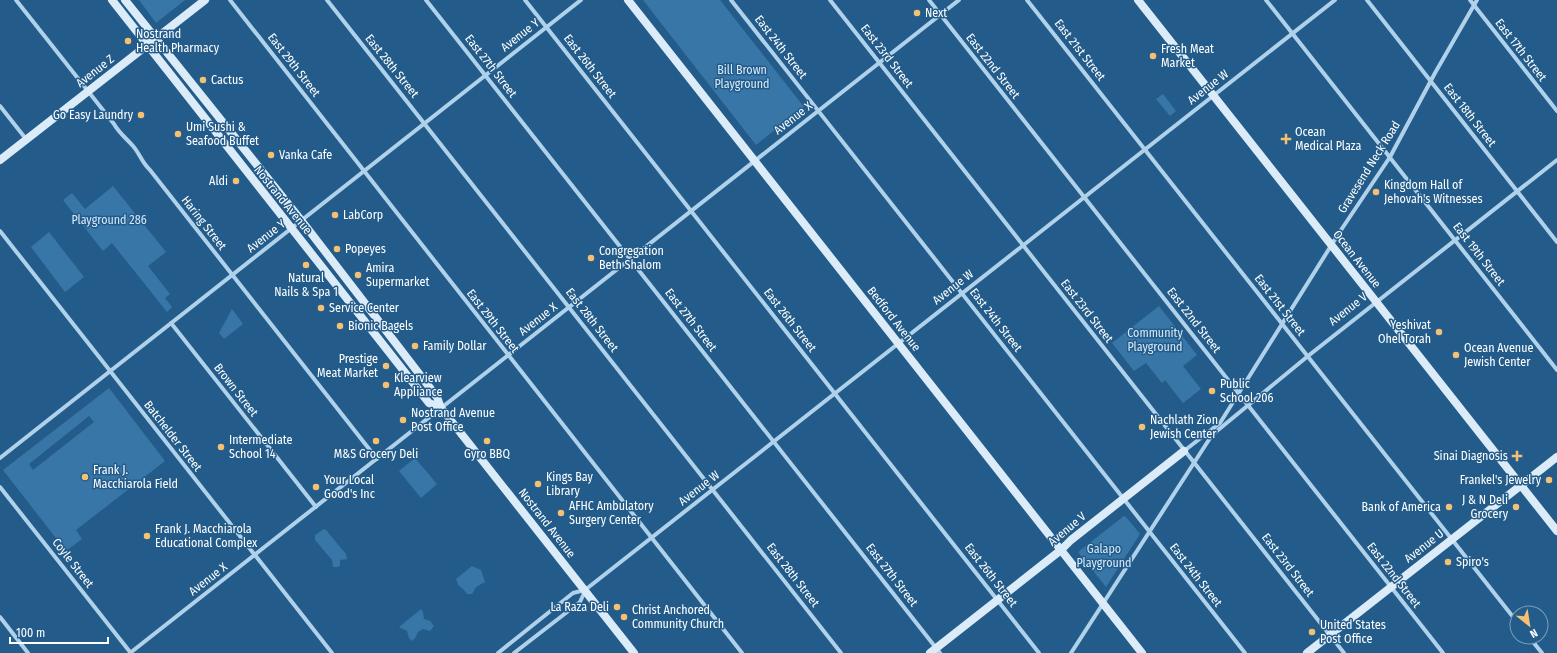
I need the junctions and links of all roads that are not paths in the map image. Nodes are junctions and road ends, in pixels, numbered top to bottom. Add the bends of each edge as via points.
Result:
1 (16, 0) edge
2 (112, 0) edge
3 (125, 0) edge
4 (205, 0) edge
5 (230, 0) edge
6 (327, 0) edge
7 (426, 0) edge
8 (525, 0) edge
9 (581, 0) edge
10 (628, 0) edge
11 (731, 0) edge
12 (830, 0) edge
13 (928, 0) edge
14 (959, 0) edge
15 (1027, 0) edge
16 (1138, 0) edge
17 (1266, 0) edge
18 (1335, 0) edge
19 (1367, 0) edge
20 (1470, 0) edge
21 (1477, 0) edge
22 (1474, 5) junction
23 (940, 15) junction
24 (547, 27) junction
25 (1292, 33) junction
26 (155, 39) junction
27 (147, 45) junction
28 (879, 63) junction
29 (486, 75) junction
30 (1431, 81) junction
31 (88, 92) junction
32 (1214, 96) junction
33 (0, 106) edge
34 (818, 111) junction
35 (1557, 111) edge
36 (425, 123) junction
37 (27, 140) junction
38 (1145, 149) junction
39 (1390, 157) junction
40 (0, 160) edge
41 (1557, 160) edge
42 (754, 161) junction
43 (364, 171) junction
44 (1517, 191) junction
45 (1084, 198) junction
46 (692, 210) junction
47 (301, 220) junction
48 (291, 229) junction
49 (0, 231) edge
50 (1455, 240) junction
51 (1557, 242) edge
52 (1023, 246) junction
53 (1331, 246) junction
54 (631, 259) junction
55 (232, 275) junction
56 (962, 294) junction
57 (1376, 303) junction
58 (569, 307) junction
59 (171, 323) junction
60 (1283, 324) junction
61 (898, 344) junction
62 (508, 355) junction
63 (1308, 356) junction
64 (1557, 370) edge
65 (109, 372) junction
66 (835, 393) junction
67 (1238, 393) junction
68 (1248, 405) junction
69 (441, 408) junction
70 (1220, 423) joint
71 (774, 442) junction
72 (1184, 451) junction
73 (0, 458) edge
74 (1557, 458) edge
75 (377, 459) junction
76 (1194, 463) junction
77 (1521, 486) junction
78 (0, 487) edge
79 (713, 490) junction
80 (1123, 499) junction
81 (316, 507) junction
82 (1557, 531) edge
83 (1149, 533) junction
84 (652, 538) junction
85 (1452, 539) junction
86 (1061, 550) junction
87 (254, 555) junction
88 (1391, 587) junction
89 (585, 590) junction
90 (998, 600) junction
91 (1103, 604) junction
92 (1509, 612) edge
93 (0, 617) edge
94 (1330, 635) junction
95 (1536, 645) edge
96 (936, 651) edge
97 (28, 653) edge
98 (130, 653) edge
99 (332, 653) edge
100 (498, 653) edge
101 (514, 653) edge
102 (634, 653) edge
103 (742, 653) edge
104 (841, 653) edge
105 (1039, 653) edge
106 (1071, 653) edge
107 (1142, 653) edge
108 (1245, 653) edge
109 (1307, 653) edge
110 (1344, 653) edge
111 (1443, 653) edge
112 (1542, 653) edge

1 - 31 street, Haring Street
2 - 27 main road, Nostrand Avenue
3 - 26 main road, Nostrand Avenue
4 - 26 main road, Avenue Z
5 - 43 street, East 29th Street
6 - 36 street, East 28th Street
7 - 29 street, East 27th Street
8 - 24 street, East 26th Street
9 - 24 street, Avenue Y
10 - 42 main road, Bedford Avenue
11 - 34 street, East 24th Street
12 - 28 street, East 23rd Street
13 - 23 street, East 22nd Street
14 - 23 street, Avenue X
15 - 38 street, East 21st Street
16 - 32 main road, Ocean Avenue
17 - 25 street, East 19th Street
18 - 25 street, Avenue W
19 - 30 street, East 18th Street
20 - 22 street, East 17th Street
21 - 22 street, Gravesend Neck Road
22 - 30 street, Gravesend Neck Road
22 - 35 street, East 17th Street
23 - 28 street, Avenue X
23 - 45 street, East 22nd Street
24 - 29 street, Avenue Y
24 - 46 street, East 26th Street
25 - 32 street, Avenue W
25 - 39 street, East 19th Street
26 - 27 main road, Avenue Z
26 - 47 main road, Nostrand Avenue
27 - 31 main road, Avenue Z
27 - 48 main road, Nostrand Avenue
28 - 34 street, Avenue X
28 - 52 street, East 23rd Street
29 - 36 street, Avenue Y
29 - 54 street, East 27th Street
30 - 39 street, Gravesend Neck Road
30 - 44 street, East 18th Street
31 - 37 main road, Avenue Z
31 - 55 street, Haring Street
32 - 38 street, Avenue W
32 - 53 main road, Ocean Avenue
33 - 37 street
34 - 42 street, Avenue X
34 - 56 street, East 24th Street
36 - 43 street, Avenue Y
36 - 58 street, East 28th Street
37 - 40 main road, Avenue Z
38 - 45 street, Avenue W
38 - 60 street, East 21st Street
39 - 50 street, East 19th Street
39 - 53 street, Gravesend Neck Road
41 - 44 street, Avenue V
42 - 46 street, Avenue X
42 - 61 main road, Bedford Avenue
43 - 47 street, Avenue Y
43 - 62 street, East 29th Street
44 - 50 street, Avenue V
44 - 51 street, East 18th Street
45 - 52 street, Avenue W
45 - 67 street, East 22nd Street
46 - 54 street, Avenue X
46 - 66 street, East 26th Street
47 - 48 street, Avenue Y
47 - 69 main road, Nostrand Avenue via 437,398
48 - 55 street, Avenue Y
48 - 69 main road, Nostrand Avenue via 429,404
49 - 65 street, Batchelder Street
50 - 57 street, Avenue V
50 - 64 street, East 19th Street
52 - 56 street, Avenue W
52 - 72 street, East 23rd Street
53 - 57 main road, Ocean Avenue
53 - 60 street, Gravesend Neck Road
54 - 58 street, Avenue X
54 - 71 street, East 27th Street
55 - 59 street, Avenue Y
55 - 75 street, Haring Street
56 - 61 street, Avenue W
56 - 80 street, East 24th Street
57 - 63 street, Avenue V
57 - 77 main road, Ocean Avenue
58 - 62 street, Avenue X
58 - 79 street, East 28th Street
59 - 65 street, Avenue Y
59 - 81 street, Brown Street
60 - 63 street, East 21st Street
60 - 67 street, Gravesend Neck Road
61 - 66 street, Avenue W
61 - 86 main road, Bedford Avenue
62 - 69 street, Avenue X
62 - 84 street, East 29th Street
63 - 68 street, Avenue V
63 - 85 street, East 21st Street
65 - 73 street, Avenue Y
65 - 87 street, Batchelder Street
66 - 71 street, Avenue W
66 - 90 street, East 26th Street
67 - 68 street, East 22nd Street
67 - 70 street, Gravesend Neck Road
68 - 76 street, Avenue V via 1212,436
68 - 88 street, East 22nd Street
69 - 75 street, Avenue X
69 - 89 main road, Nostrand Avenue
70 - 72 street, Avenue V
71 - 79 street, Avenue W
71 - 96 street, East 27th Street
72 - 76 street, East 23rd Street
72 - 80 main road, Avenue V
74 - 77 main road, Avenue U
75 - 81 street, Avenue X
76 - 83 street
76 - 94 street, East 23rd Street
77 - 82 main road, Ocean Avenue
77 - 85 main road, Avenue U
78 - 98 street, Coyle Street
79 - 84 street, Avenue W
79 - 104 street, East 28th Street
80 - 83 street, East 24th Street
80 - 86 main road, Avenue V
81 - 87 street, Avenue X
83 - 91 street
83 - 108 street, East 24th Street
84 - 89 street, Avenue W
84 - 103 street, East 29th Street
85 - 88 main road, Avenue U
85 - 92 street, East 21st Street
86 - 90 main road, Avenue V
86 - 91 main road, Bedford Avenue
87 - 98 street, Avenue X
87 - 99 street, Batchelder Street
88 - 94 main road, Avenue U
88 - 111 street, East 22nd Street
89 - 100 street, Avenue W via 573,593
89 - 101 street, Avenue W via 580,602
89 - 102 main road, Nostrand Avenue
90 - 96 main road, Avenue V
90 - 105 street, East 26th Street
91 - 106 street
91 - 107 main road, Bedford Avenue
93 - 97 street
94 - 109 main road, Avenue U
94 - 110 street, East 23rd Street
95 - 112 street

